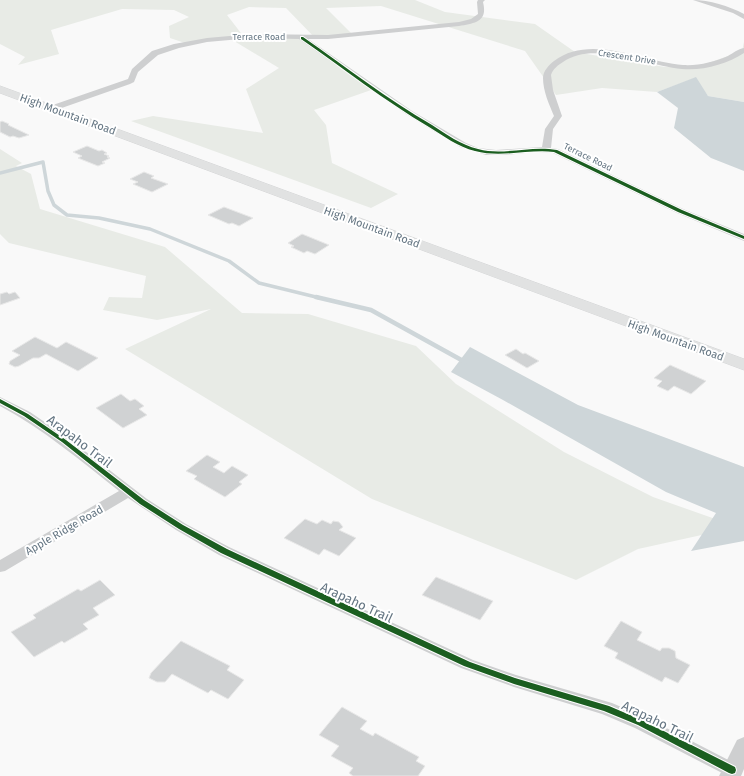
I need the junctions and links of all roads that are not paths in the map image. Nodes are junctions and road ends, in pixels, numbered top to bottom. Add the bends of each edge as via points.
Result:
1 (482, 0) edge
2 (696, 0) edge
3 (744, 17) edge
4 (302, 38) junction
5 (744, 50) edge
6 (0, 89) edge
7 (53, 108) junction
8 (546, 149) junction
9 (744, 238) edge
10 (744, 365) edge
11 (0, 401) edge
12 (128, 492) junction
13 (0, 567) edge
14 (744, 746) edge
15 (731, 773) edge

1 - 4 street via 481,15 467,22
2 - 3 street
4 - 7 street, Terrace Road via 238,36 178,46 149,57 127,82
4 - 8 street, Terrace Road via 407,111 467,147 497,154
5 - 8 street, Crescent Drive via 721,60 691,67 603,52 583,52 561,58 548,70 548,89 558,116 549,129
6 - 7 main road, High Mountain Road
7 - 10 main road, High Mountain Road
8 - 9 street, Terrace Road via 563,154 680,211
11 - 12 street, Arapaho Trail via 64,441
12 - 13 street, Apple Ridge Road
12 - 15 street, Arapaho Trail via 181,527 224,551 418,643 514,681 606,708 641,723
14 - 15 street

